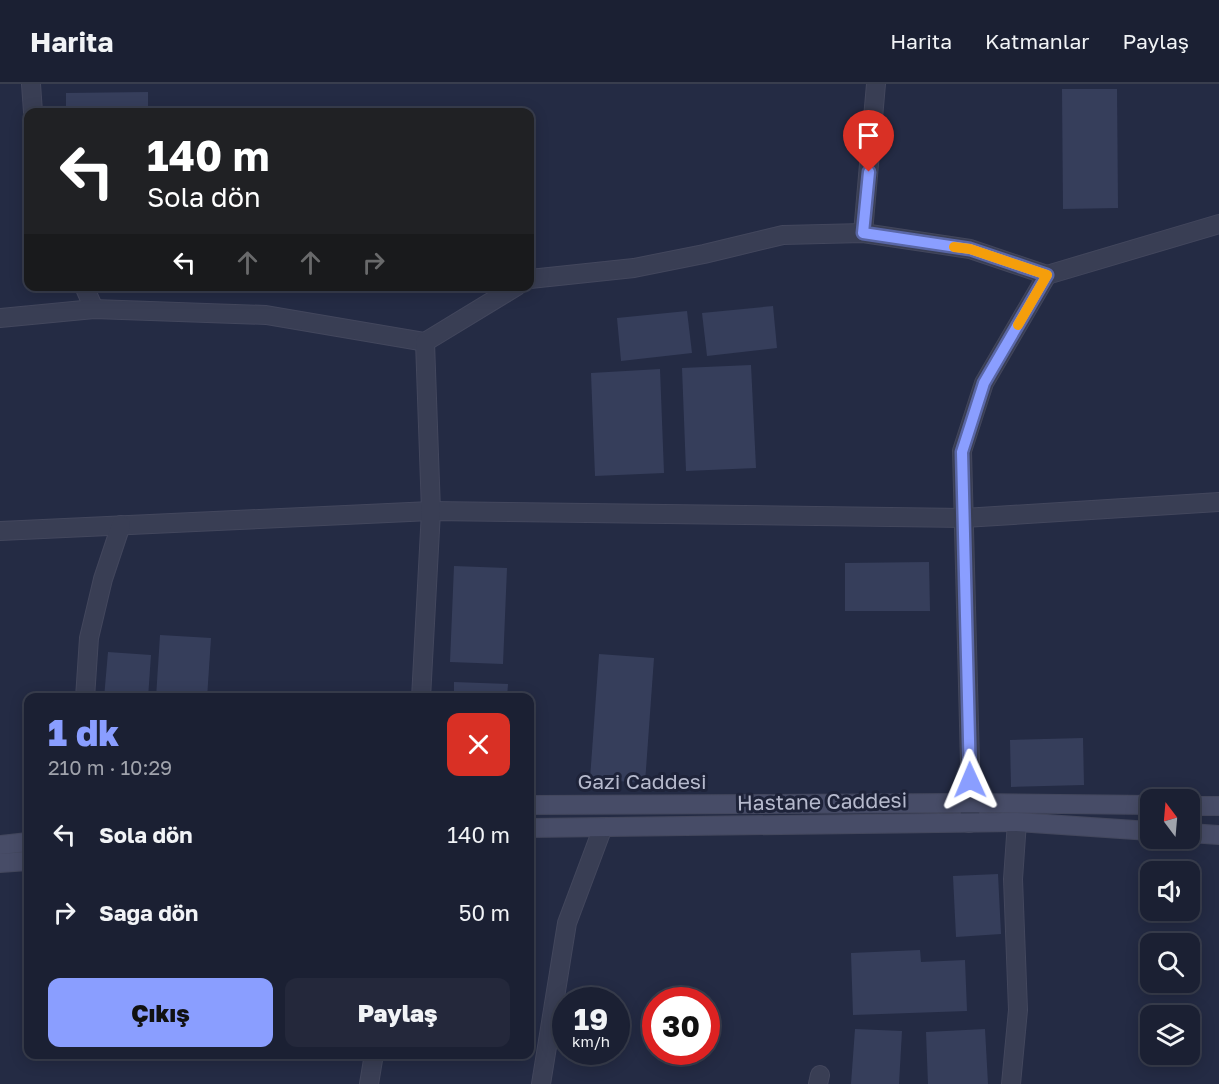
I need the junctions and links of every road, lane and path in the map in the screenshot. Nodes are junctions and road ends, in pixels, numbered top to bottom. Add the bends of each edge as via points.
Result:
1 (31, 84) edge
2 (876, 84) edge
3 (33, 108) edge
4 (1219, 224) edge
5 (863, 233) junction
6 (1047, 275) junction
7 (534, 279) edge
8 (86, 291) edge
9 (509, 291) edge
10 (94, 309) junction
11 (0, 318) edge
12 (425, 342) junction
13 (1219, 502) edge
14 (431, 512) junction
15 (964, 518) junction
16 (121, 525) junction
17 (0, 531) edge
18 (85, 693) edge
19 (422, 693) edge
20 (971, 803) junction
21 (534, 805) edge
22 (1140, 805) edge
23 (1200, 806) edge
24 (1219, 806) edge
25 (1017, 822) junction
26 (969, 823) junction
27 (603, 827) junction
28 (534, 828) edge
29 (1140, 830) edge
30 (1200, 834) edge
31 (1219, 835) edge
32 (24, 842) edge
33 (0, 845) edge
34 (24, 861) edge
35 (0, 863) edge
36 (373, 1059) edge
37 (369, 1084) edge
38 (541, 1084) edge
39 (1011, 1084) edge

1 - 3 street
2 - 5 street
4 - 6 street
5 - 6 street via 970,249
5 - 7 street via 783,235 634,268
6 - 15 street via 984,383 962,452
8 - 10 street
9 - 12 street
10 - 11 street
10 - 12 street via 266,315
12 - 14 street
13 - 15 street
14 - 15 street
14 - 16 street
14 - 19 street
15 - 20 street
16 - 17 street
16 - 18 street via 89,638
20 - 21 main road, Gazi Caddesi
20 - 22 main road, Gazi Caddesi
20 - 26 street
23 - 24 main road
25 - 26 main road, Hastane Caddesi
25 - 29 main road, Hastane Caddesi
25 - 39 street via 1013,879 1018,1010
26 - 27 main road, Hastane Caddesi
27 - 28 main road, Hastane Caddesi
27 - 38 street via 567,923
30 - 31 main road
32 - 33 main road
34 - 35 main road
36 - 37 street

